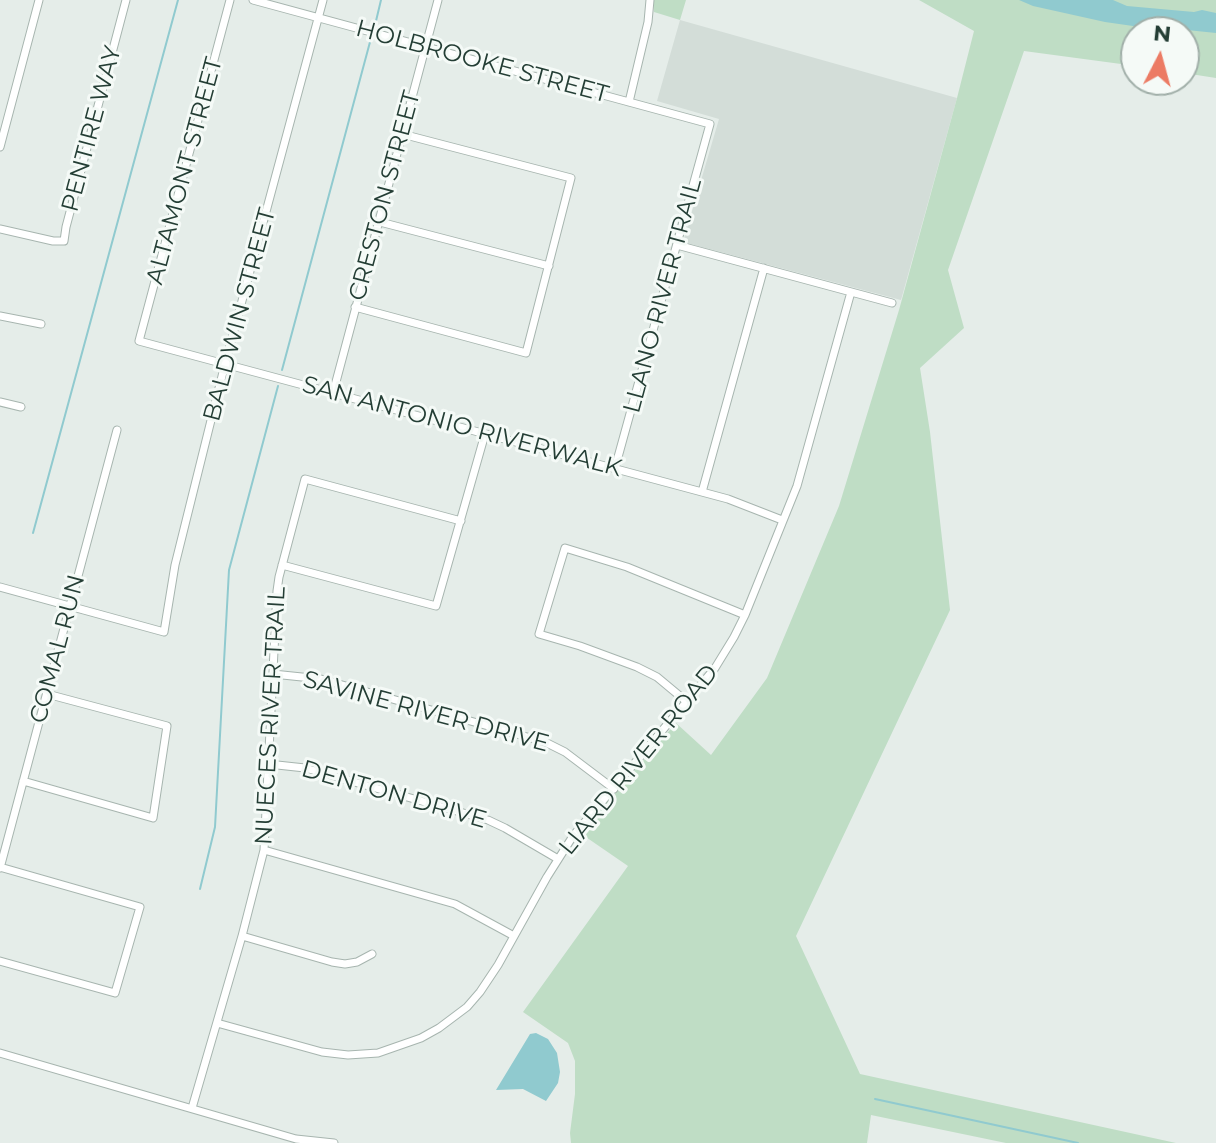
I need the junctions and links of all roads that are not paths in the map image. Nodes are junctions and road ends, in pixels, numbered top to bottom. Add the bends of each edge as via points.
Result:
1 (39, 0) edge
2 (126, 0) edge
3 (230, 0) edge
4 (253, 0) edge
5 (323, 0) edge
6 (438, 0) edge
7 (650, 0) edge
8 (319, 18) junction
9 (425, 47) junction
10 (629, 102) junction
11 (710, 124) joint
12 (402, 134) junction
13 (0, 147) edge
14 (380, 222) junction
15 (0, 229) edge
16 (677, 245) junction
17 (549, 266) junction
18 (764, 268) junction
19 (851, 292) junction
20 (892, 303) dead end
21 (355, 307) junction
22 (0, 316) edge
23 (41, 324) dead end
24 (139, 341) joint
25 (225, 364) junction
26 (333, 393) junction
27 (0, 402) edge
28 (21, 407) dead end
29 (117, 430) dead end
30 (485, 434) junction
31 (615, 468) junction
32 (702, 492) junction
33 (782, 520) junction
34 (461, 521) junction
35 (282, 565) junction
36 (0, 587) edge
37 (70, 606) junction
38 (745, 615) junction
39 (273, 674) junction
40 (47, 694) junction
41 (687, 702) junction
42 (268, 764) junction
43 (23, 781) junction
44 (614, 789) junction
45 (264, 850) junction
46 (558, 859) junction
47 (0, 868) edge
48 (242, 936) junction
49 (514, 936) junction
50 (372, 954) dead end
51 (0, 961) edge
52 (217, 1023) junction
53 (0, 1053) edge
54 (192, 1108) junction
55 (334, 1143) edge

1 - 13 street
2 - 15 street, PENTIRE WAY via 64,241
3 - 24 street, ALTAMONT STREET
4 - 8 street, HOLBROOKE STREET
5 - 8 street, BALDWIN STREET
6 - 9 street, CRESTON STREET
7 - 10 street
8 - 9 street, HOLBROOKE STREET
8 - 25 street, BALDWIN STREET
9 - 10 street, HOLBROOKE STREET
9 - 12 street, CRESTON STREET
10 - 11 street, HOLBROOKE STREET
11 - 16 street, LLANO RIVER TRAIL
12 - 14 street, CRESTON STREET
12 - 17 street via 571,178
14 - 17 street
14 - 21 street, CRESTON STREET
16 - 18 street
16 - 31 street, LLANO RIVER TRAIL
17 - 21 street via 526,353
18 - 19 street
18 - 32 street
19 - 20 street
19 - 33 street, LIARD RIVER ROAD via 807,453
21 - 26 street, CRESTON STREET
22 - 23 street
24 - 25 street, SAN ANTONIO RIVERWALK
25 - 26 street, SAN ANTONIO RIVERWALK
25 - 37 street, BALDWIN STREET via 175,565 164,632
26 - 30 street, SAN ANTONIO RIVERWALK
27 - 28 street
29 - 37 street, COMAL RUN
30 - 31 street, SAN ANTONIO RIVERWALK
30 - 34 street
31 - 32 street, SAN ANTONIO RIVERWALK
32 - 33 street, SAN ANTONIO RIVERWALK
33 - 38 street, LIARD RIVER ROAD
34 - 35 street via 436,606
34 - 35 street, NUECES RIVER TRAIL via 305,479
35 - 39 street, NUECES RIVER TRAIL
36 - 37 street
37 - 40 street, COMAL RUN
38 - 41 street, LIARD RIVER ROAD via 715,668
38 - 41 street via 565,548 539,634 637,667
39 - 42 street, NUECES RIVER TRAIL
39 - 44 street, SAVINE RIVER DRIVE via 321,679 545,742
40 - 43 street, COMAL RUN
40 - 43 street via 167,726 153,818
41 - 44 street, LIARD RIVER ROAD
42 - 45 street, NUECES RIVER TRAIL
42 - 46 street, DENTON DRIVE via 305,768 488,820
43 - 47 street, COMAL RUN
44 - 46 street, LIARD RIVER ROAD
45 - 48 street, NUECES RIVER TRAIL
45 - 49 street via 455,904
46 - 49 street, LIARD RIVER ROAD
47 - 51 street via 140,907 115,993
48 - 50 street via 345,964
48 - 52 street, NUECES RIVER TRAIL
49 - 52 street, LIARD RIVER ROAD via 467,1007 402,1046 378,1053 322,1052
52 - 54 street, NUECES RIVER TRAIL
53 - 54 street
54 - 55 street via 296,1139

